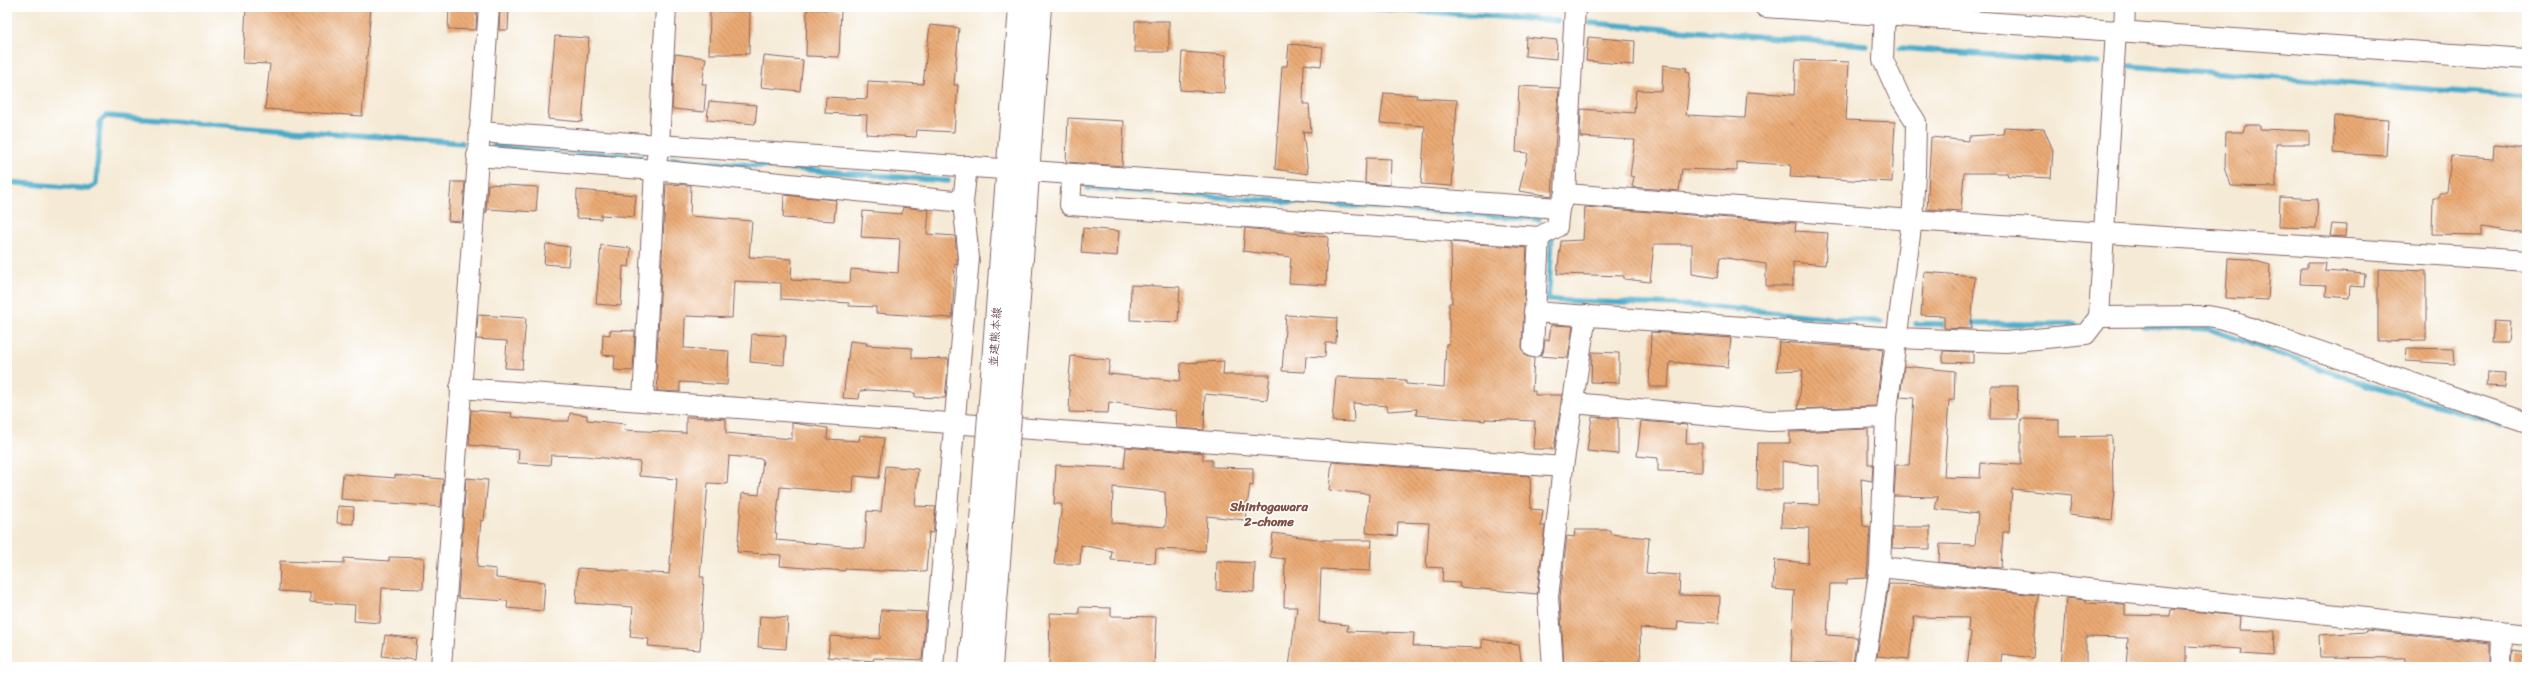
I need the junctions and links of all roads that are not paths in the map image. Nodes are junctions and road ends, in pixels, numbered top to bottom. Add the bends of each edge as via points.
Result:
1 (489, 7) edge
2 (666, 7) edge
3 (1020, 7) edge
4 (1040, 7) edge
5 (1575, 7) edge
6 (1765, 7) edge
7 (2125, 7) edge
8 (1885, 11) edge
9 (2120, 30) junction
10 (2527, 59) edge
11 (480, 132) junction
12 (660, 145) junction
13 (477, 156) junction
14 (967, 166) junction
15 (655, 170) junction
16 (1008, 170) junction
17 (1030, 171) junction
18 (1072, 174) junction
19 (1562, 201) junction
20 (963, 202) junction
21 (1912, 220) junction
22 (2104, 231) junction
23 (1539, 237) junction
24 (1011, 257) junction
25 (2527, 261) edge
26 (1534, 312) junction
27 (1586, 315) junction
28 (2099, 317) junction
29 (1896, 338) junction
30 (1533, 347) dead end
31 (460, 388) junction
32 (644, 401) junction
33 (1573, 403) junction
34 (1886, 417) junction
35 (2527, 422) edge
36 (954, 423) junction
37 (1562, 467) junction
38 (1880, 567) junction
39 (2502, 633) junction
40 (2527, 635) edge
41 (441, 667) edge
42 (933, 667) edge
43 (970, 667) edge
44 (991, 667) edge
45 (1553, 667) edge
46 (1864, 667) edge
47 (2501, 667) edge

1 - 11 street
2 - 12 street
3 - 16 main road, 並建熊本線
4 - 17 main road, 並建熊本線
5 - 19 street
6 - 8 street
7 - 9 street
8 - 9 street
8 - 21 street via 1883,60 1916,122
9 - 10 street
9 - 22 street
11 - 12 street
11 - 13 street
12 - 14 street
12 - 15 street
13 - 15 street
13 - 31 street
14 - 16 street
14 - 20 street
15 - 20 street
15 - 32 street
16 - 17 street
16 - 24 main road, 並建熊本線
17 - 18 street
17 - 24 main road, 並建熊本線
18 - 19 street
18 - 23 street via 1070,205
19 - 21 street
19 - 23 street via 1557,227
20 - 36 street via 969,258
21 - 22 street
21 - 29 street
22 - 25 street
22 - 28 street
23 - 26 street
24 - 43 main road, 並建熊本線, bridge
24 - 44 main road, 並建熊本線, bridge
26 - 27 street
26 - 30 street
27 - 29 street
27 - 33 street
28 - 29 street via 2086,334 2006,342
28 - 35 street via 2208,316 2224,319
29 - 34 street
31 - 32 street
31 - 41 street
32 - 36 street
33 - 34 street via 1770,421
33 - 37 street
34 - 38 street
36 - 37 street
36 - 42 street
37 - 45 street via 1548,597
38 - 39 street
38 - 46 street
39 - 40 street
39 - 47 street

